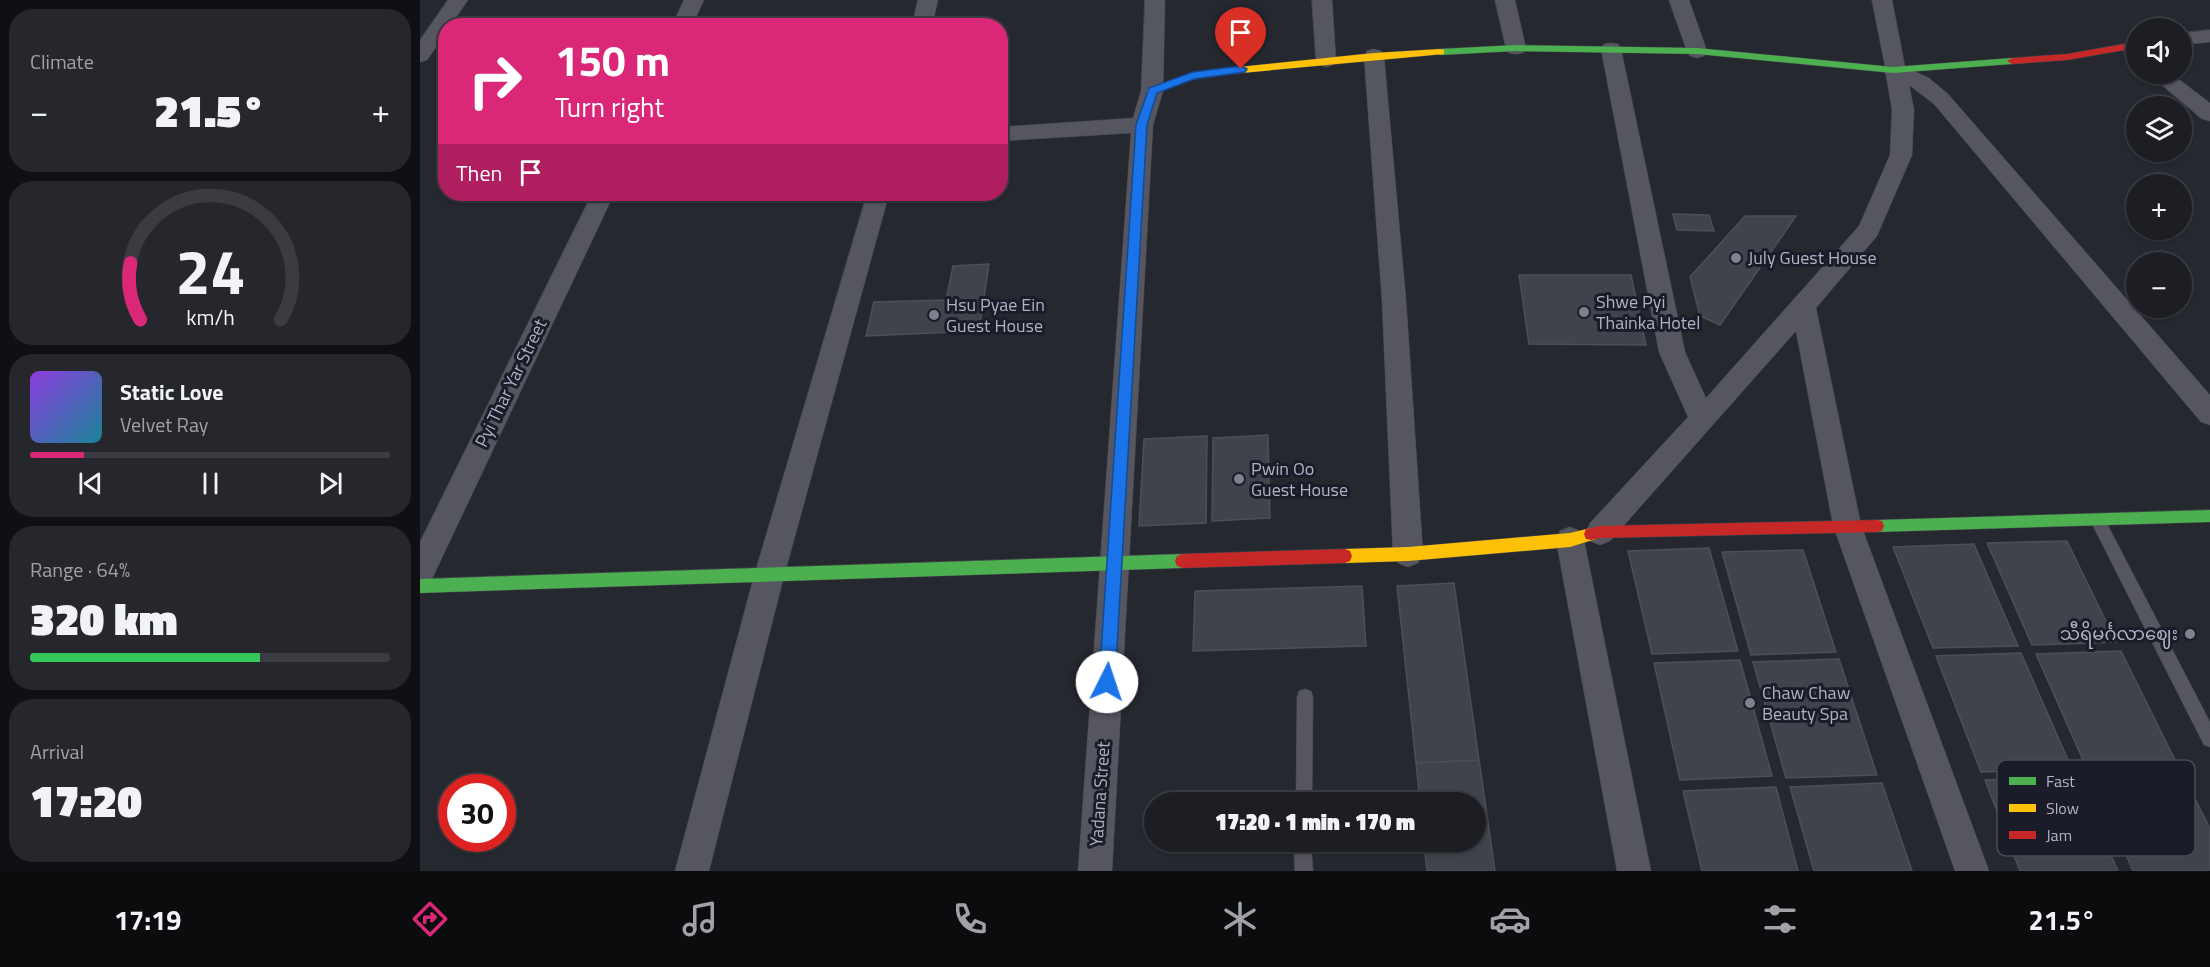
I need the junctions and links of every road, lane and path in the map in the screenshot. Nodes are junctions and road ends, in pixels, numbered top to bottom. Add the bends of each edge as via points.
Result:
1 (458, 0) edge
2 (694, 0) edge
3 (928, 0) edge
4 (1155, 0) edge
5 (1322, 0) edge
6 (1505, 0) edge
7 (1679, 0) edge
8 (1882, 0) edge
9 (446, 18) edge
10 (686, 18) edge
11 (924, 18) edge
12 (438, 29) edge
13 (2210, 36) edge
14 (2192, 38) edge
15 (1516, 48) junction
16 (1611, 49) junction
17 (2126, 50) edge
18 (1697, 51) junction
19 (420, 55) edge
20 (1374, 56) junction
21 (1326, 60) junction
22 (1893, 70) junction
23 (2172, 84) edge
24 (1152, 91) junction
25 (2210, 114) edge
26 (1142, 125) junction
27 (1008, 133) edge
28 (600, 201) edge
29 (876, 201) edge
30 (1803, 305) junction
31 (2210, 414) edge
32 (1703, 420) junction
33 (2210, 516) edge
34 (2098, 521) junction
35 (1847, 525) junction
36 (1600, 532) junction
37 (1570, 540) junction
38 (1408, 554) junction
39 (1115, 564) junction
40 (420, 573) edge
41 (769, 576) junction
42 (420, 586) edge
43 (1305, 697) dead end
44 (2210, 739) edge
45 (1304, 792) edge
46 (1303, 852) edge
47 (692, 871) edge
48 (1095, 871) edge
49 (1304, 871) edge
50 (1634, 871) edge
51 (1972, 871) edge

1 - 9 street
2 - 10 street
3 - 11 street
4 - 24 street, Yadana Street
5 - 21 street
6 - 15 street
7 - 18 street
8 - 22 street
12 - 19 street
13 - 14 street
15 - 16 street
15 - 20 street
16 - 18 street
16 - 32 street via 1672,352
17 - 22 street
18 - 22 street
20 - 21 street
20 - 38 street via 1394,300
21 - 24 street via 1193,76
22 - 30 street via 1903,110 1901,155 1869,230
22 - 31 street via 1922,83 1941,99
23 - 25 street
24 - 26 street, Yadana Street
26 - 27 street
26 - 39 street, Yadana Street
28 - 40 street, Pyi Thar Yar Street
29 - 41 street
30 - 32 street
30 - 35 street
32 - 36 street
33 - 34 street
34 - 35 street
34 - 44 lane
35 - 36 street
35 - 51 street
36 - 37 street
37 - 38 street
37 - 50 street
38 - 39 street
39 - 41 street
39 - 48 street, Yadana Street
41 - 42 street
41 - 47 street
43 - 45 lane
46 - 49 lane

